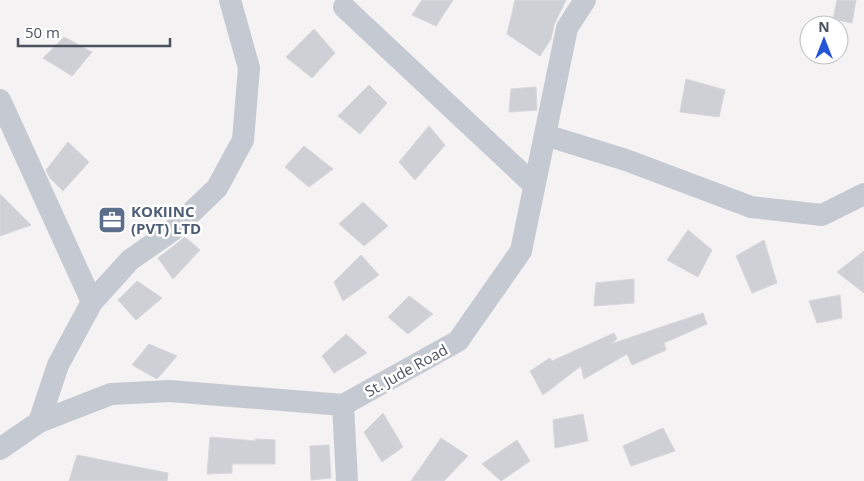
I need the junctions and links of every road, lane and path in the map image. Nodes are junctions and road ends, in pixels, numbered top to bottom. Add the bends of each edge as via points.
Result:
1 (230, 0) edge
2 (585, 0) edge
3 (344, 8) dead end
4 (0, 100) edge
5 (545, 135) junction
6 (534, 185) junction
7 (864, 194) edge
8 (92, 302) junction
9 (343, 405) junction
10 (40, 422) junction
11 (0, 449) edge
12 (347, 481) edge

1 - 8 street via 249,68 242,140 217,188 173,230 130,260
2 - 5 street, St. Jude Road via 566,28
3 - 6 street
4 - 8 street
5 - 6 street, St. Jude Road
5 - 7 street via 626,160 751,207 822,215
6 - 9 street, St. Jude Road via 521,251 458,341
8 - 10 street via 58,365
9 - 10 street via 160,391 111,394
9 - 12 street
10 - 11 street

